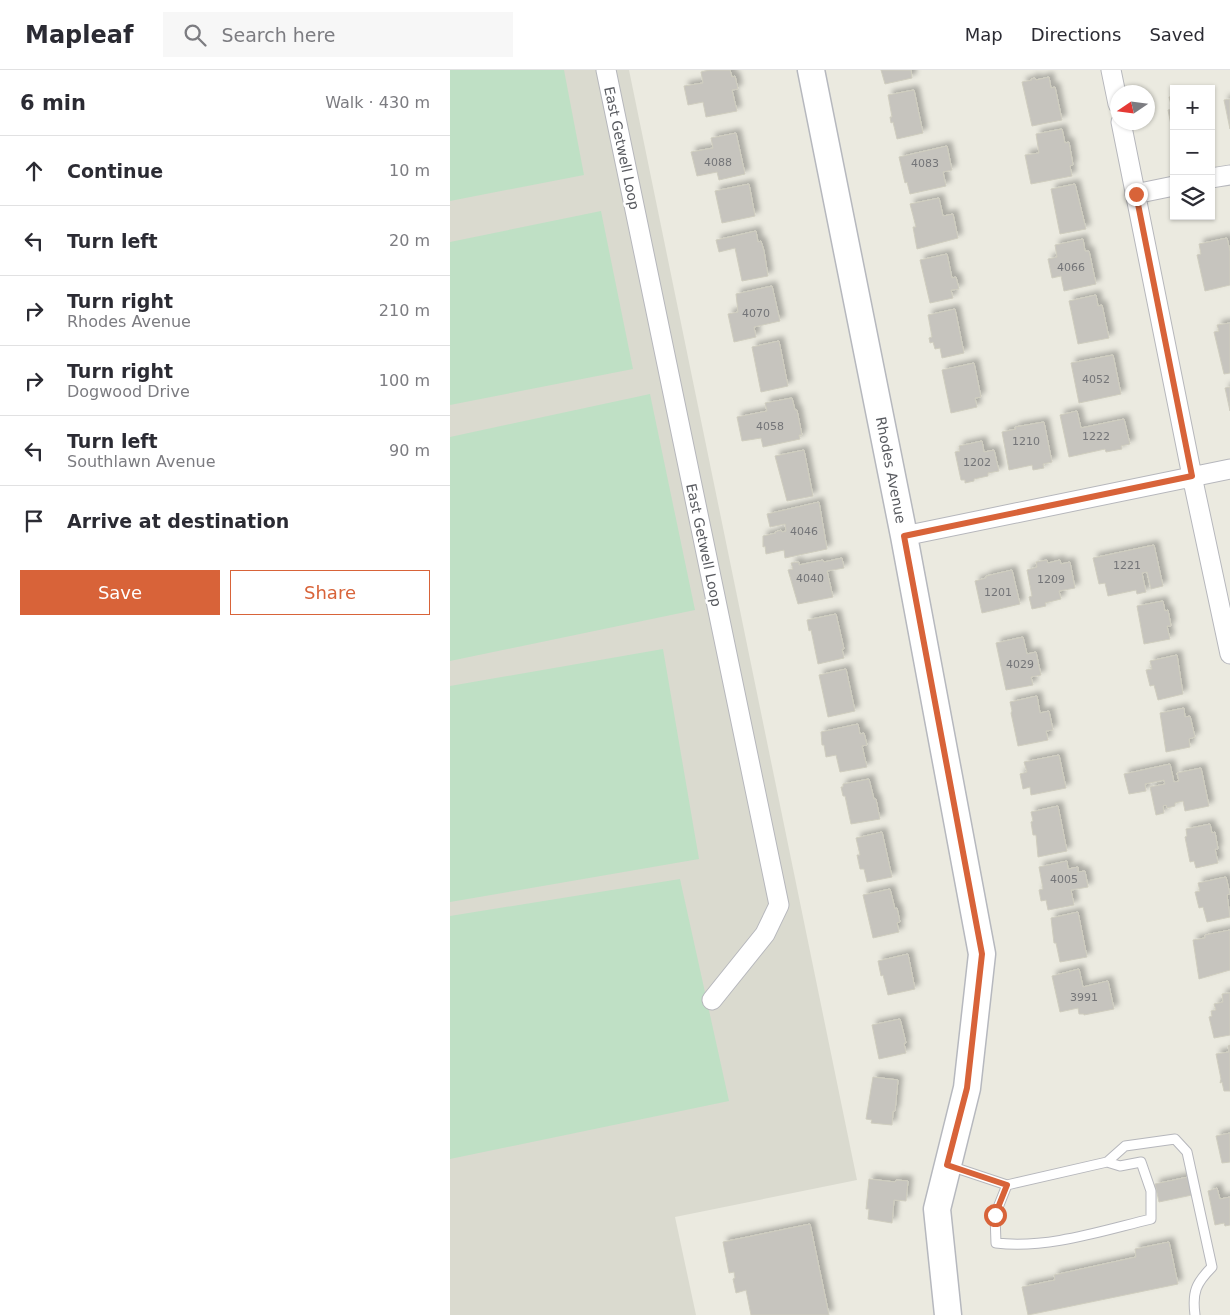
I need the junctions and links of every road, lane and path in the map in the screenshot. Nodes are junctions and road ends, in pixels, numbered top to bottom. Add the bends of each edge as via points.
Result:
1 (606, 70) edge
2 (811, 70) edge
3 (1111, 70) edge
4 (1114, 85) edge
5 (1123, 130) edge
6 (1230, 174) edge
7 (1215, 177) edge
8 (1170, 187) edge
9 (1136, 194) junction
10 (1230, 469) edge
11 (1192, 476) junction
12 (904, 536) junction
13 (1230, 654) edge
14 (712, 1000) dead end
15 (1107, 1162) junction
16 (947, 1165) junction
17 (1007, 1185) junction
18 (948, 1315) edge
19 (1195, 1315) edge

1 - 14 street, East Getwell Loop via 779,905 765,934
2 - 12 main road, Rhodes Avenue
3 - 4 street
5 - 9 street
6 - 7 street
8 - 9 street
9 - 11 street
10 - 11 street
11 - 12 street
11 - 13 street
12 - 16 main road, Rhodes Avenue via 982,954 967,1088
15 - 17 lane
15 - 17 lane via 1120,1166 1140,1162 1151,1191 1151,1219 1076,1237 1018,1246 996,1244 995,1215
15 - 19 lane via 1125,1146 1175,1138 1187,1152 1212,1267 1198,1281
16 - 17 lane
16 - 18 main road, Rhodes Avenue via 937,1209

